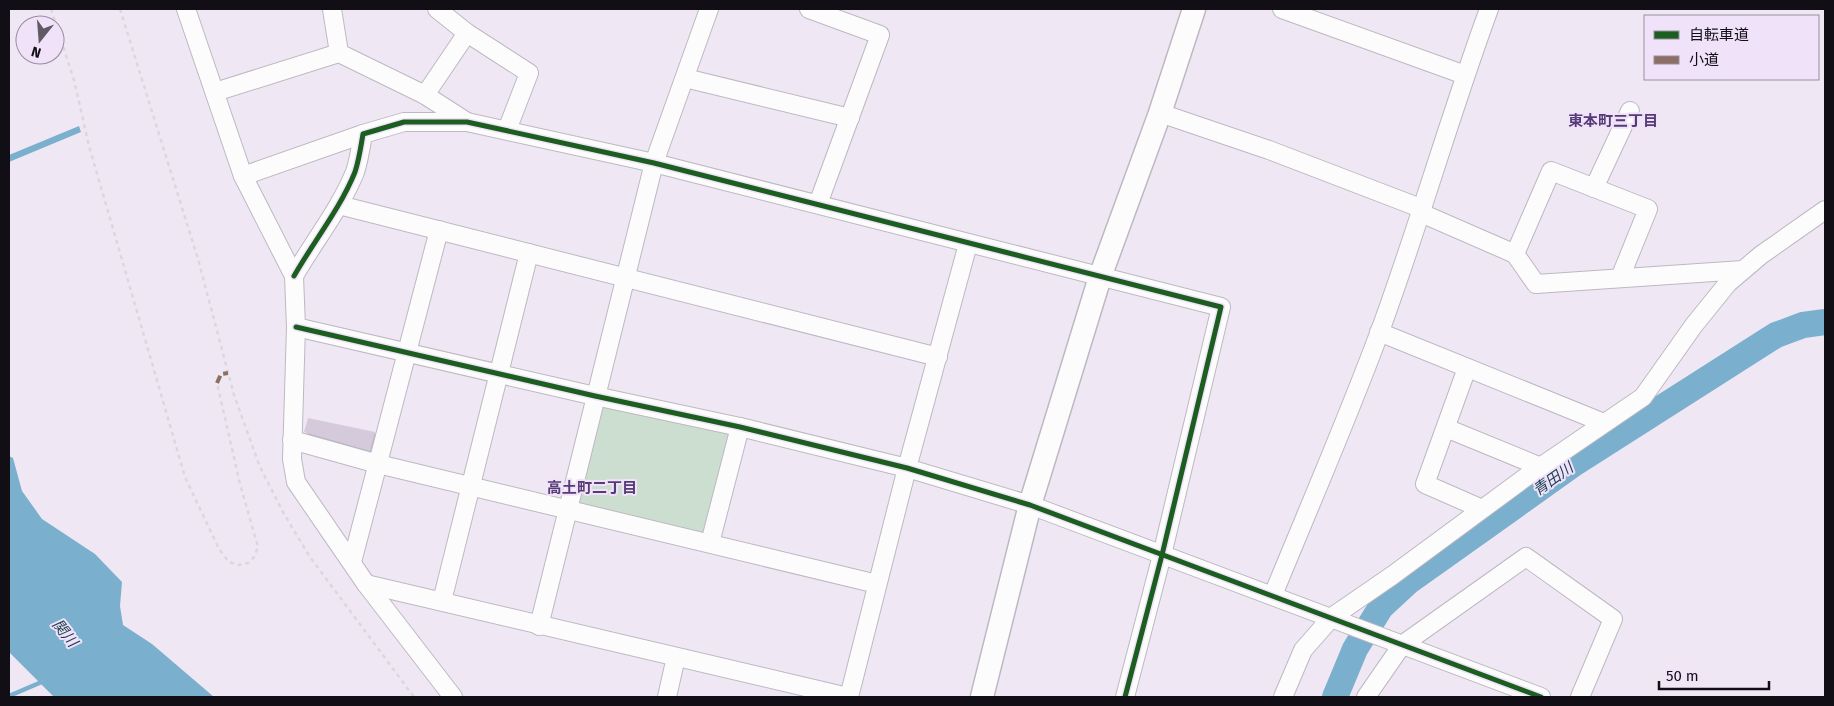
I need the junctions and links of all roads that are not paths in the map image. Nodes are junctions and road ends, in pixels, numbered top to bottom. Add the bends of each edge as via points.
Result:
1 (186, 9) edge
2 (332, 9) edge
3 (436, 9) edge
4 (709, 9) edge
5 (809, 9) edge
6 (1194, 9) edge
7 (1282, 9) edge
8 (1489, 9) edge
9 (467, 33) junction
10 (338, 54) junction
11 (1465, 75) junction
12 (685, 78) junction
13 (215, 92) junction
14 (425, 95) junction
15 (1630, 111) dead end
16 (1160, 113) junction
17 (850, 118) junction
18 (467, 122) junction
19 (507, 130) junction
20 (364, 134) junction
21 (654, 163) junction
22 (243, 176) junction
23 (1594, 188) junction
24 (818, 204) junction
25 (339, 205) junction
26 (1825, 210) edge
27 (1422, 211) junction
28 (439, 230) junction
29 (968, 244) junction
30 (529, 253) junction
31 (1515, 254) junction
32 (1743, 270) junction
33 (294, 276) junction
34 (1100, 277) junction
35 (624, 278) junction
36 (1620, 278) junction
37 (296, 326) junction
38 (1380, 332) junction
39 (408, 351) junction
40 (938, 357) junction
41 (1467, 368) junction
42 (499, 373) junction
43 (595, 396) junction
44 (1604, 423) junction
45 (740, 427) junction
46 (1446, 428) junction
47 (292, 440) junction
48 (378, 464) junction
49 (1541, 467) junction
50 (907, 468) junction
51 (471, 487) junction
52 (1030, 505) junction
53 (567, 509) junction
54 (1482, 509) junction
55 (710, 543) junction
56 (1162, 555) junction
57 (352, 562) junction
58 (366, 584) junction
59 (878, 584) junction
60 (1273, 595) junction
61 (442, 602) junction
62 (1337, 619) junction
63 (539, 626) junction
64 (1396, 643) junction
65 (676, 657) junction
66 (453, 697) edge
67 (667, 697) edge
68 (848, 697) edge
69 (982, 697) edge
70 (1125, 697) edge
71 (1283, 697) edge
72 (1366, 697) edge
73 (1542, 697) edge
74 (1580, 697) edge

1 - 13 street
2 - 10 street
3 - 9 street
4 - 12 street
5 - 17 street via 880,35
6 - 16 street
7 - 11 street
8 - 11 street
9 - 14 street
9 - 19 street via 529,73
10 - 13 street
10 - 14 street
11 - 27 street
12 - 17 street
12 - 21 street
13 - 22 street
14 - 18 street
15 - 23 street
16 - 27 street via 1269,150
16 - 34 street
17 - 24 street
18 - 19 street
18 - 20 street via 404,122
19 - 21 street
20 - 22 street
20 - 25 street via 355,170
21 - 24 street
21 - 35 street
22 - 33 street
23 - 31 street via 1551,170
23 - 36 street via 1648,209
24 - 29 street
25 - 28 street
25 - 33 street
26 - 32 street
27 - 31 street
27 - 38 street
28 - 30 street
28 - 39 street
29 - 34 street
29 - 40 street
30 - 35 street
30 - 42 street
31 - 36 street via 1536,284
32 - 36 street
32 - 44 street via 1728,283 1694,325 1643,398
33 - 37 street
34 - 52 street
34 - 56 street via 1221,307
35 - 40 street
35 - 43 street
37 - 39 street
37 - 47 street
38 - 41 street
38 - 60 street
39 - 42 street
39 - 48 street
40 - 50 street
41 - 44 street
41 - 46 street
42 - 43 street
42 - 51 street
43 - 45 street
43 - 53 street
44 - 49 street
45 - 50 street
45 - 55 street
46 - 49 street
46 - 54 street via 1425,484
47 - 48 street
47 - 57 street via 296,482
48 - 51 street
48 - 57 street
49 - 54 street
50 - 52 street
50 - 59 street
51 - 53 street
51 - 61 street
52 - 56 street
52 - 69 street
53 - 55 street
53 - 63 street
54 - 62 street
55 - 59 street
56 - 60 street
56 - 70 street
57 - 58 street
58 - 61 street
58 - 66 street
59 - 68 street
60 - 62 street
61 - 63 street
62 - 64 street
62 - 71 street via 1303,650
63 - 65 street
64 - 72 street
64 - 73 street
64 - 74 street via 1526,557 1612,619
65 - 67 street
65 - 68 street

